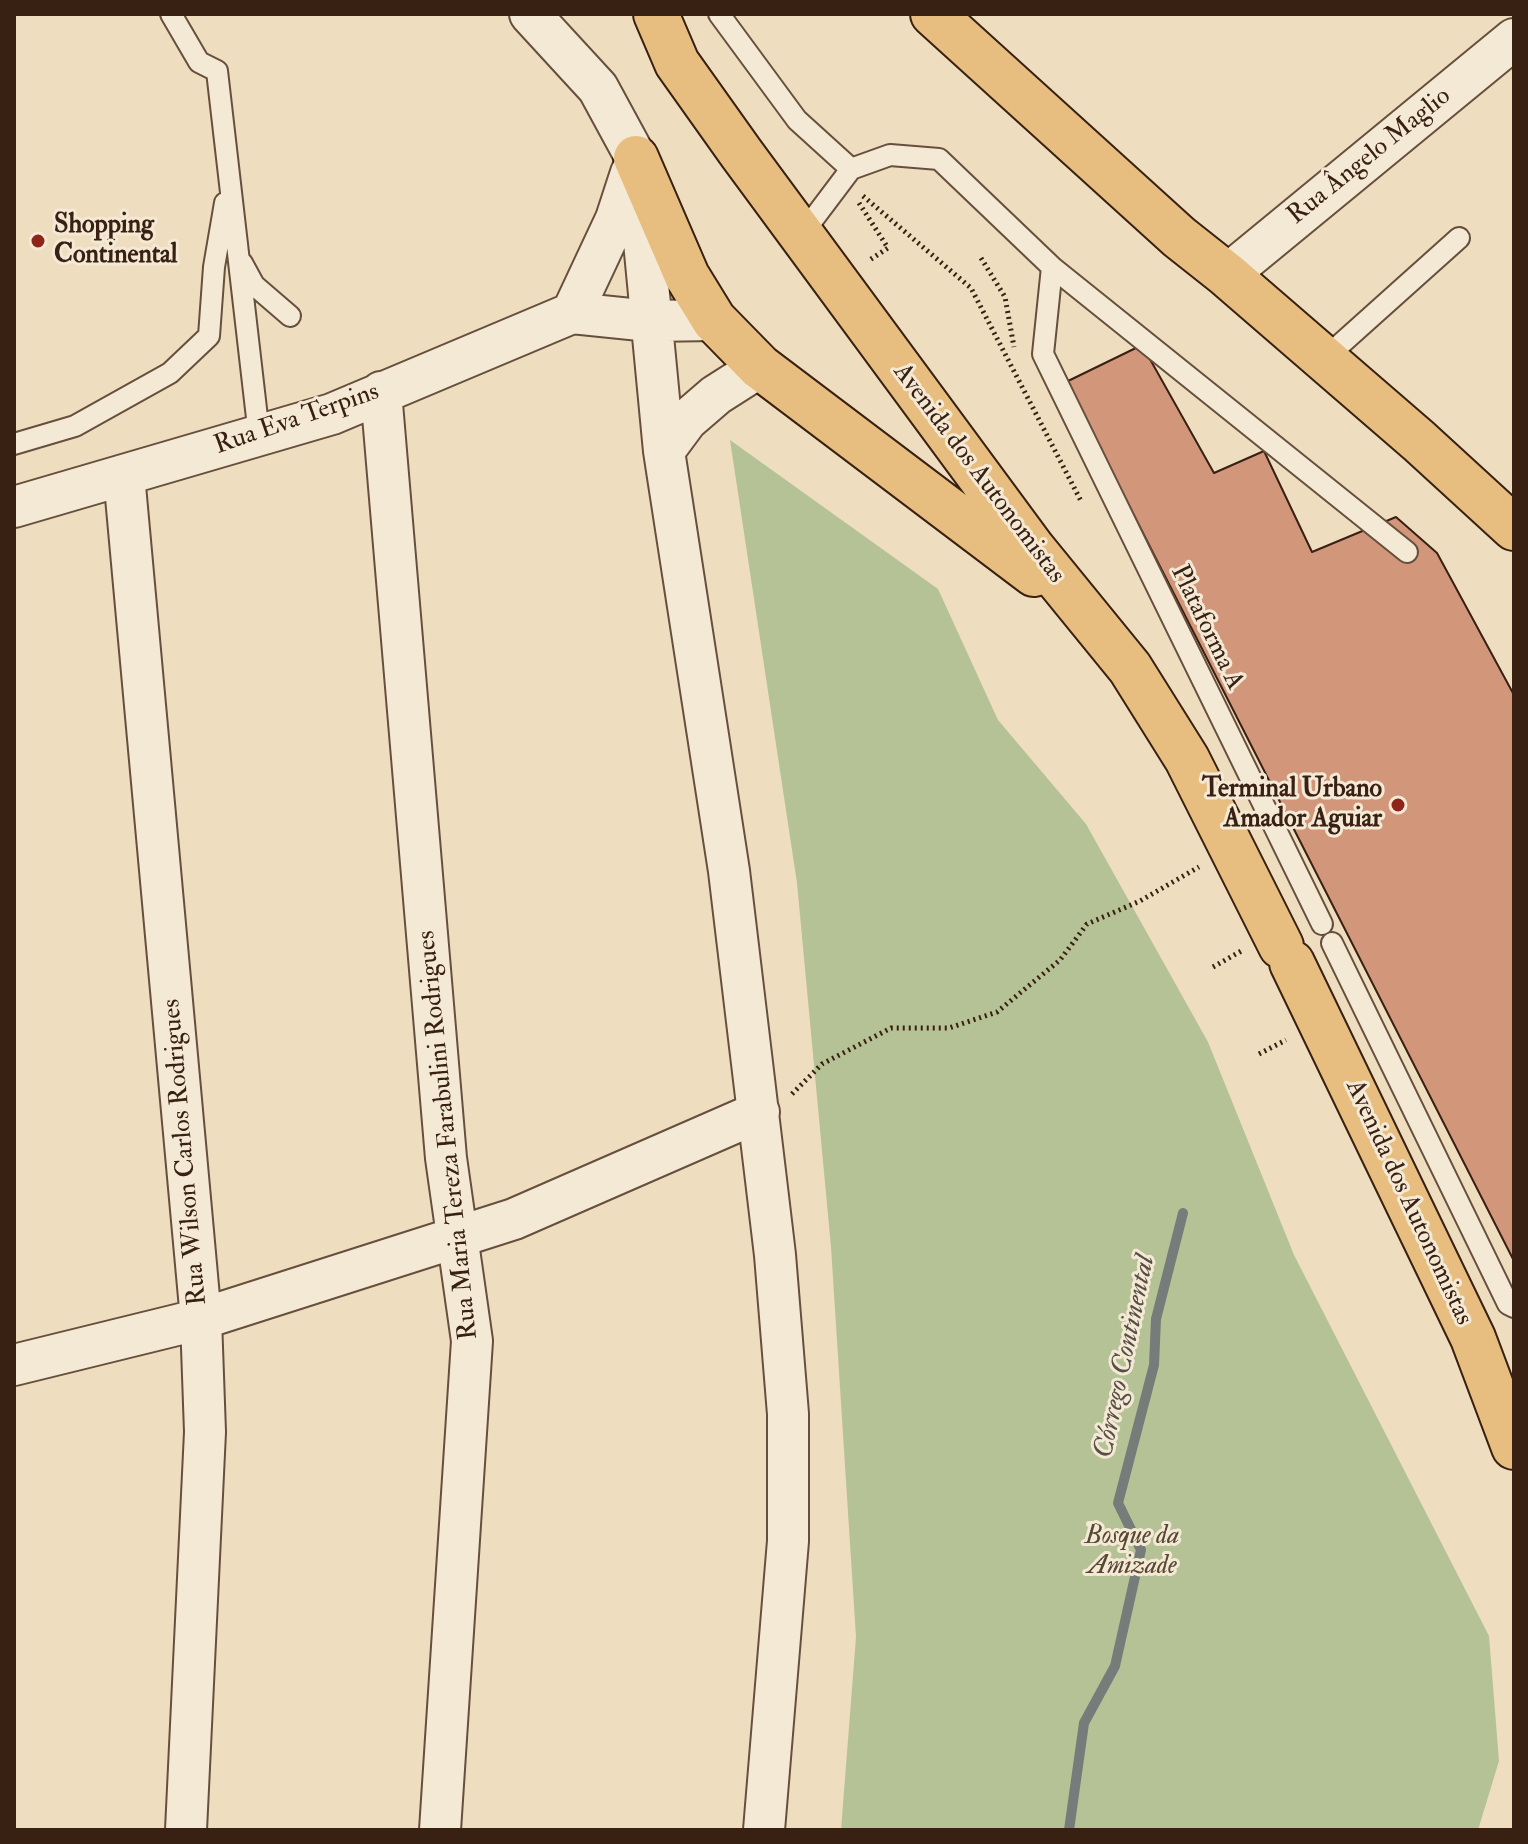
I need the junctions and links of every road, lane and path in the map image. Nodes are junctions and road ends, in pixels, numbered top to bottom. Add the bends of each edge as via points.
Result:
1 (171, 14) edge
2 (530, 14) edge
3 (656, 14) edge
4 (719, 14) edge
5 (933, 14) edge
6 (1514, 39) edge
7 (636, 158) junction
8 (851, 169) junction
9 (229, 179) junction
10 (802, 234) junction
11 (1459, 238) dead end
12 (859, 249) dead end
13 (238, 256) junction
14 (981, 258) dead end
15 (1052, 267) junction
16 (1227, 275) junction
17 (572, 313) junction
18 (290, 316) dead end
19 (714, 320) junction
20 (650, 321) junction
21 (1324, 359) junction
22 (760, 367) junction
23 (1015, 372) junction
24 (381, 392) junction
25 (259, 435) junction
26 (14, 444) edge
27 (664, 451) junction
28 (124, 475) junction
29 (14, 507) edge
30 (1086, 510) dead end
31 (1510, 517) edge
32 (1407, 552) dead end
33 (1081, 610) junction
34 (1234, 853) junction
35 (759, 1112) junction
36 (460, 1237) junction
37 (1514, 1307) edge
38 (201, 1319) junction
39 (14, 1365) edge
40 (1514, 1447) edge
41 (186, 1830) edge
42 (440, 1830) edge
43 (764, 1830) edge

1 - 9 lane via 199,62 217,71
2 - 7 street via 598,88
3 - 10 main road, Avenida dos Autonomistas via 677,63
4 - 8 lane via 797,120
5 - 16 main road
6 - 16 street, Rua Ângelo Maglio
7 - 17 street via 610,234
7 - 19 main road via 687,276
7 - 20 street
8 - 10 lane
8 - 15 lane via 890,155 939,159
9 - 13 lane
9 - 26 lane via 209,336 170,373 75,426
10 - 33 main road, Avenida dos Autonomistas
11 - 21 lane
12 - 23 path via 867,261 888,248 858,201 862,196 971,288
13 - 18 lane via 254,285
13 - 25 lane
14 - 23 path via 1005,297
15 - 32 lane
15 - 37 lane, Plataforma A via 1043,354 1508,1304
16 - 21 main road
17 - 20 street, Rua Eva Terpins
17 - 24 street, Rua Eva Terpins
19 - 20 street, Rua Eva Terpins
19 - 22 main road
20 - 27 street
21 - 31 main road
22 - 27 street via 687,420
22 - 33 main road
23 - 30 path
24 - 25 street, Rua Eva Terpins via 332,414
24 - 36 street, Rua Maria Tereza Farabulini Rodrigues via 446,1158
25 - 28 street, Rua Eva Terpins
27 - 35 street via 729,871
28 - 29 street, Rua Eva Terpins
28 - 38 street, Rua Wilson Carlos Rodrigues
33 - 34 main road, Avenida dos Autonomistas via 1130,668 1187,759
34 - 35 path via 1087,924 1060,960 997,1012 949,1028 891,1028 822,1064 802,1087
34 - 40 main road, Avenida dos Autonomistas via 1473,1338
35 - 36 street via 514,1219
35 - 43 street via 788,1414 788,1541
36 - 38 street
36 - 42 street, Rua Maria Tereza Farabulini Rodrigues via 472,1341
38 - 39 street
38 - 41 street, Rua Wilson Carlos Rodrigues via 205,1432

